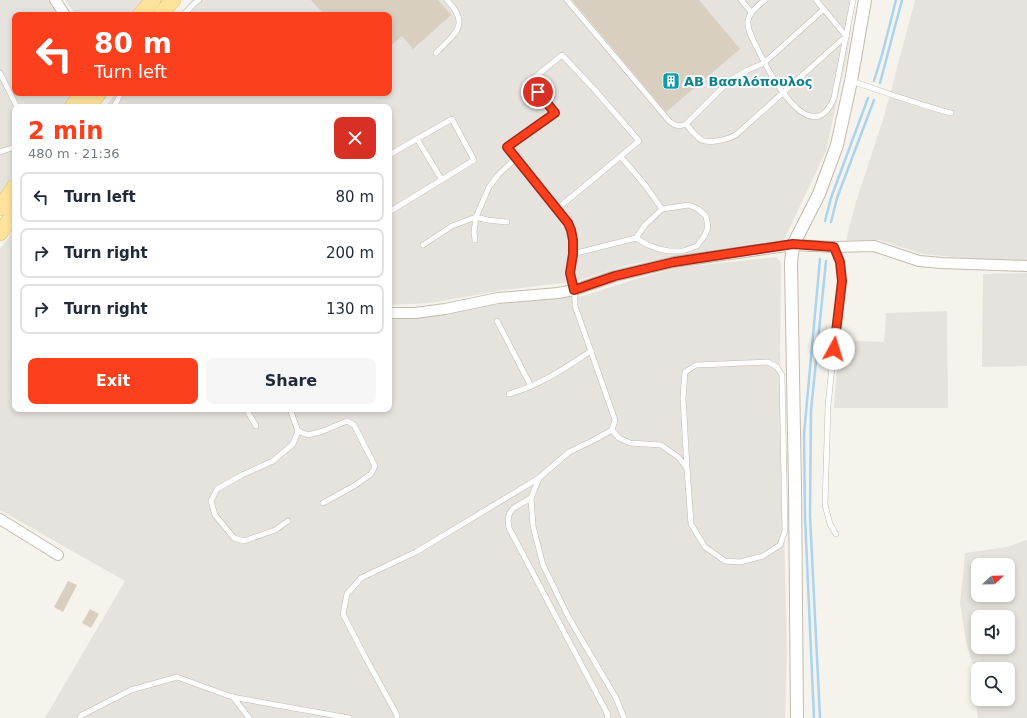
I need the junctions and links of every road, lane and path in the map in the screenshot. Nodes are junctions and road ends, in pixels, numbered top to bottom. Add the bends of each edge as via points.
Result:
1 (55, 0) edge
2 (153, 0) edge
3 (173, 0) edge
4 (199, 0) edge
5 (447, 0) edge
6 (566, 0) edge
7 (741, 0) edge
8 (765, 0) edge
9 (816, 0) edge
10 (853, 0) edge
11 (865, 0) edge
12 (824, 9) junction
13 (63, 12) edge
14 (143, 12) edge
15 (163, 12) edge
16 (186, 12) edge
17 (751, 12) junction
18 (846, 36) junction
19 (436, 53) dead end
20 (764, 63) junction
21 (0, 73) edge
22 (851, 81) junction
23 (783, 92) junction
24 (97, 96) edge
25 (834, 98) junction
26 (847, 98) junction
27 (16, 104) edge
28 (90, 104) edge
29 (951, 113) dead end
30 (686, 124) junction
31 (417, 139) junction
32 (12, 148) edge
33 (0, 152) edge
34 (392, 153) edge
35 (621, 157) junction
36 (516, 158) junction
37 (442, 180) junction
38 (12, 190) edge
39 (0, 208) edge
40 (557, 209) junction
41 (662, 209) junction
42 (392, 210) edge
43 (12, 216) edge
44 (476, 217) junction
45 (507, 222) dead end
46 (0, 233) edge
47 (636, 238) junction
48 (475, 240) dead end
49 (793, 244) junction
50 (424, 245) dead end
51 (834, 247) junction
52 (573, 254) junction
53 (1027, 266) edge
54 (574, 290) junction
55 (392, 313) edge
56 (497, 321) dead end
57 (591, 351) junction
58 (531, 386) junction
59 (509, 394) dead end
60 (248, 412) edge
61 (291, 412) edge
62 (256, 426) dead end
63 (612, 430) junction
64 (298, 431) junction
65 (687, 468) junction
66 (539, 478) junction
67 (530, 498) junction
68 (323, 503) dead end
69 (0, 519) edge
70 (288, 521) dead end
71 (836, 534) dead end
72 (58, 555) dead end
73 (232, 697) junction
74 (80, 718) edge
75 (249, 718) edge
76 (349, 718) edge
77 (397, 718) edge
78 (608, 718) edge
79 (624, 718) edge
80 (797, 718) edge

1 - 13 street
2 - 14 main road
3 - 15 main road
4 - 16 lane
5 - 19 lane via 458,15 459,26
6 - 30 lane via 670,122 675,126
7 - 17 lane
8 - 17 lane
9 - 12 lane
10 - 18 lane
11 - 22 street
12 - 18 lane
12 - 20 lane
17 - 20 lane via 748,28
18 - 23 lane
18 - 25 lane
20 - 23 lane
20 - 30 lane via 730,80
21 - 27 lane
22 - 26 street
22 - 29 lane
23 - 25 lane via 796,109 814,117 823,115 830,108
23 - 30 lane via 731,138 703,141
24 - 28 main road
25 - 26 lane
26 - 49 street via 831,165
31 - 34 lane
31 - 37 lane
31 - 37 lane via 452,119 474,160
32 - 33 lane
35 - 36 lane via 639,141 562,55 529,82 555,113 507,147
35 - 40 lane
35 - 41 lane
36 - 40 lane
36 - 44 lane via 489,186
37 - 42 lane
38 - 39 main road
40 - 52 lane via 571,230
41 - 47 lane via 645,224
41 - 47 lane via 689,205 706,216 708,227 697,246 683,251 669,251 658,249
43 - 46 main road
44 - 45 lane
44 - 48 lane
44 - 50 lane via 452,226
47 - 52 lane
49 - 51 street
49 - 54 street via 674,262 615,276
49 - 80 street via 791,326
51 - 53 street via 874,246 919,261 941,264
51 - 71 lane via 840,262 842,281 828,406 826,505 830,524
52 - 54 lane via 570,273
54 - 55 street via 498,298 423,312
54 - 57 lane via 575,306
56 - 58 lane
57 - 58 lane via 559,372
57 - 63 lane via 615,420
58 - 59 lane
60 - 62 lane
61 - 64 lane
63 - 65 lane via 619,438 630,443 661,445 678,457
63 - 66 lane via 569,452
64 - 68 lane via 308,435 347,421 354,425 375,466 371,474
64 - 70 lane via 293,444 273,461 217,490 211,501 216,515 234,538 244,541 275,530
65 - 65 lane via 691,524 705,547 725,562 740,562 763,556 780,545 785,531 782,375 777,367 768,362 696,365 685,372 683,398
66 - 67 lane
66 - 77 lane via 416,552 361,578 347,594 343,614
67 - 78 lane via 511,510 507,518 509,528
67 - 79 lane via 533,526 543,565 569,618 616,698
69 - 72 street
73 - 74 lane via 177,677 132,690
73 - 75 lane
73 - 76 lane

